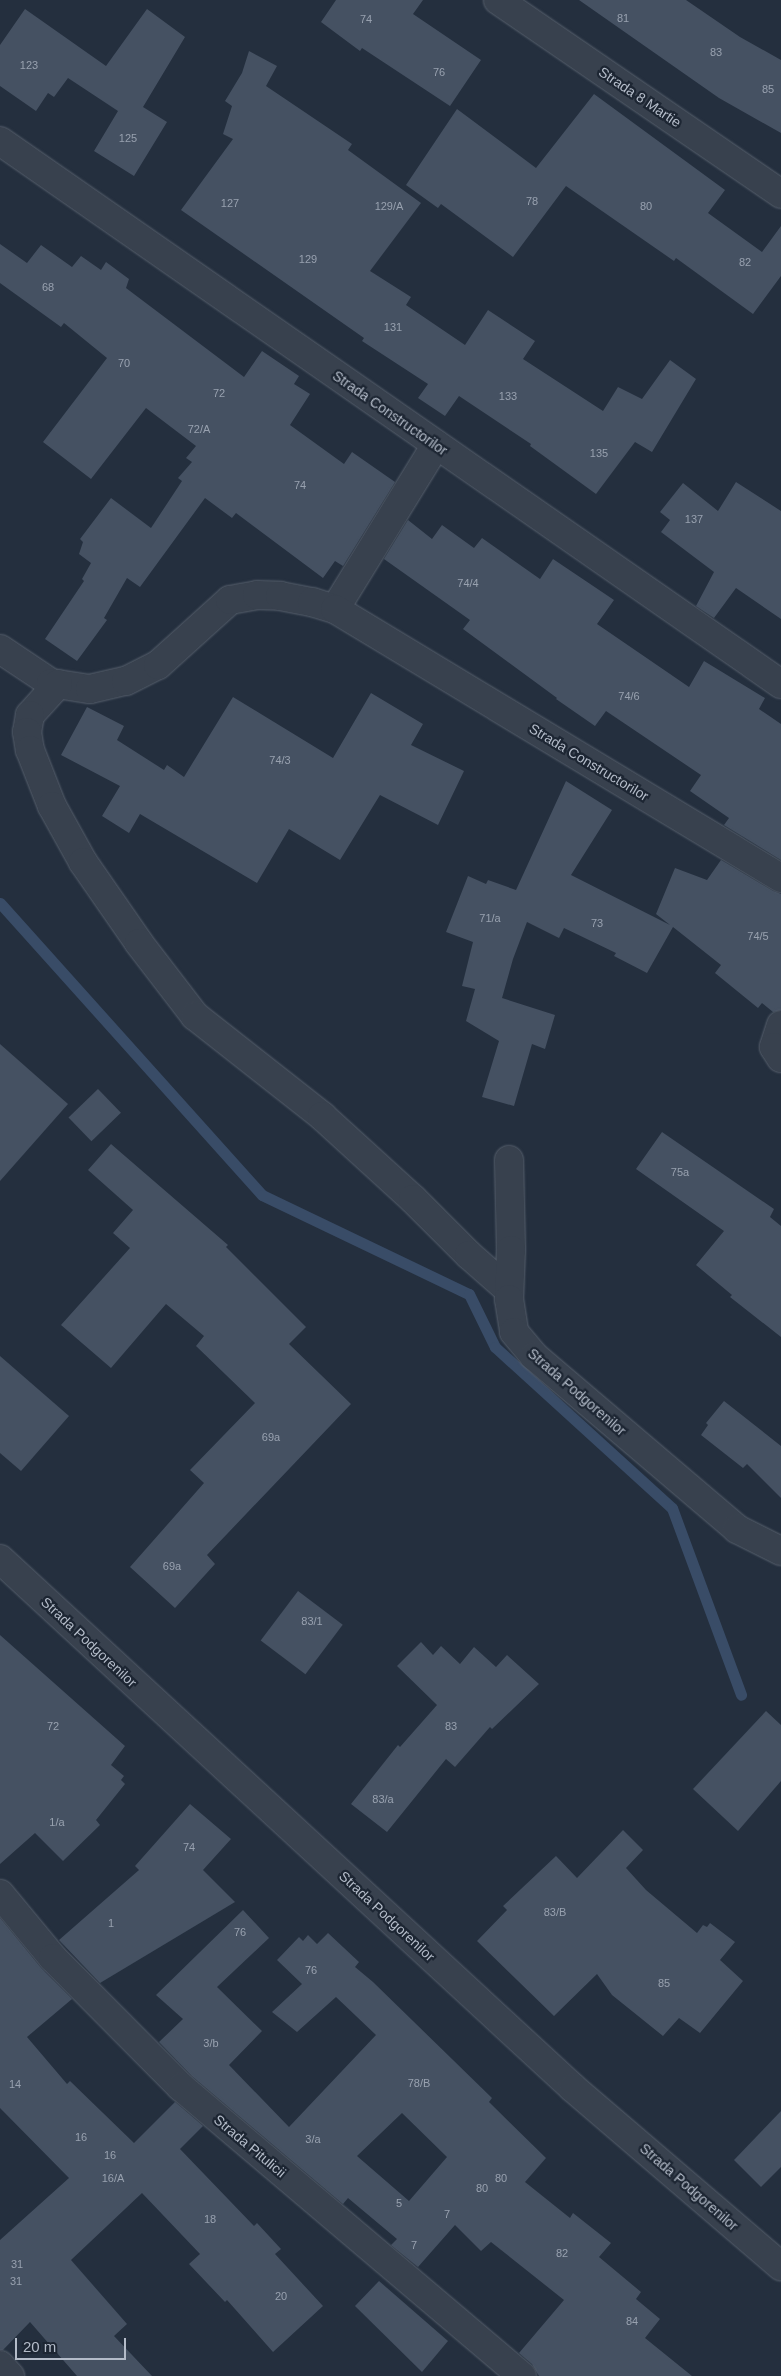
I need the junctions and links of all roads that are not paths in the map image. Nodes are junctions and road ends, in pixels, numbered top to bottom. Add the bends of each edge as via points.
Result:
1 (498, 0) edge
2 (0, 141) edge
3 (781, 194) edge
4 (436, 445) junction
5 (335, 609) junction
6 (0, 649) edge
7 (58, 684) junction
8 (781, 684) edge
9 (781, 878) edge
10 (781, 1026) edge
11 (781, 1058) edge
12 (509, 1160) dead end
13 (509, 1290) junction
14 (781, 1551) edge
15 (0, 1559) edge
16 (0, 1894) edge
17 (781, 2266) edge
18 (0, 2365) edge
19 (10, 2376) edge
20 (522, 2376) edge

1 - 3 street, Strada 8 Martie
2 - 4 street, Strada Constructorilor
4 - 5 street
4 - 8 street, Strada Constructorilor
5 - 7 street, Strada Constructorilor via 280,596 256,595 230,600 158,665 134,677 90,689
5 - 9 street, Strada Constructorilor
6 - 7 street, Strada Constructorilor via 51,683
7 - 13 street via 30,715 27,732 30,750 52,806 83,862 139,943 195,1016 322,1116
10 - 11 street via 774,1047
12 - 13 street, Strada Podgorenilor
13 - 14 street, Strada Podgorenilor via 514,1332 534,1356 737,1529
15 - 17 street, Strada Podgorenilor via 573,2088
16 - 20 street, Strada Pitulicii via 53,1958 181,2087
18 - 19 street

